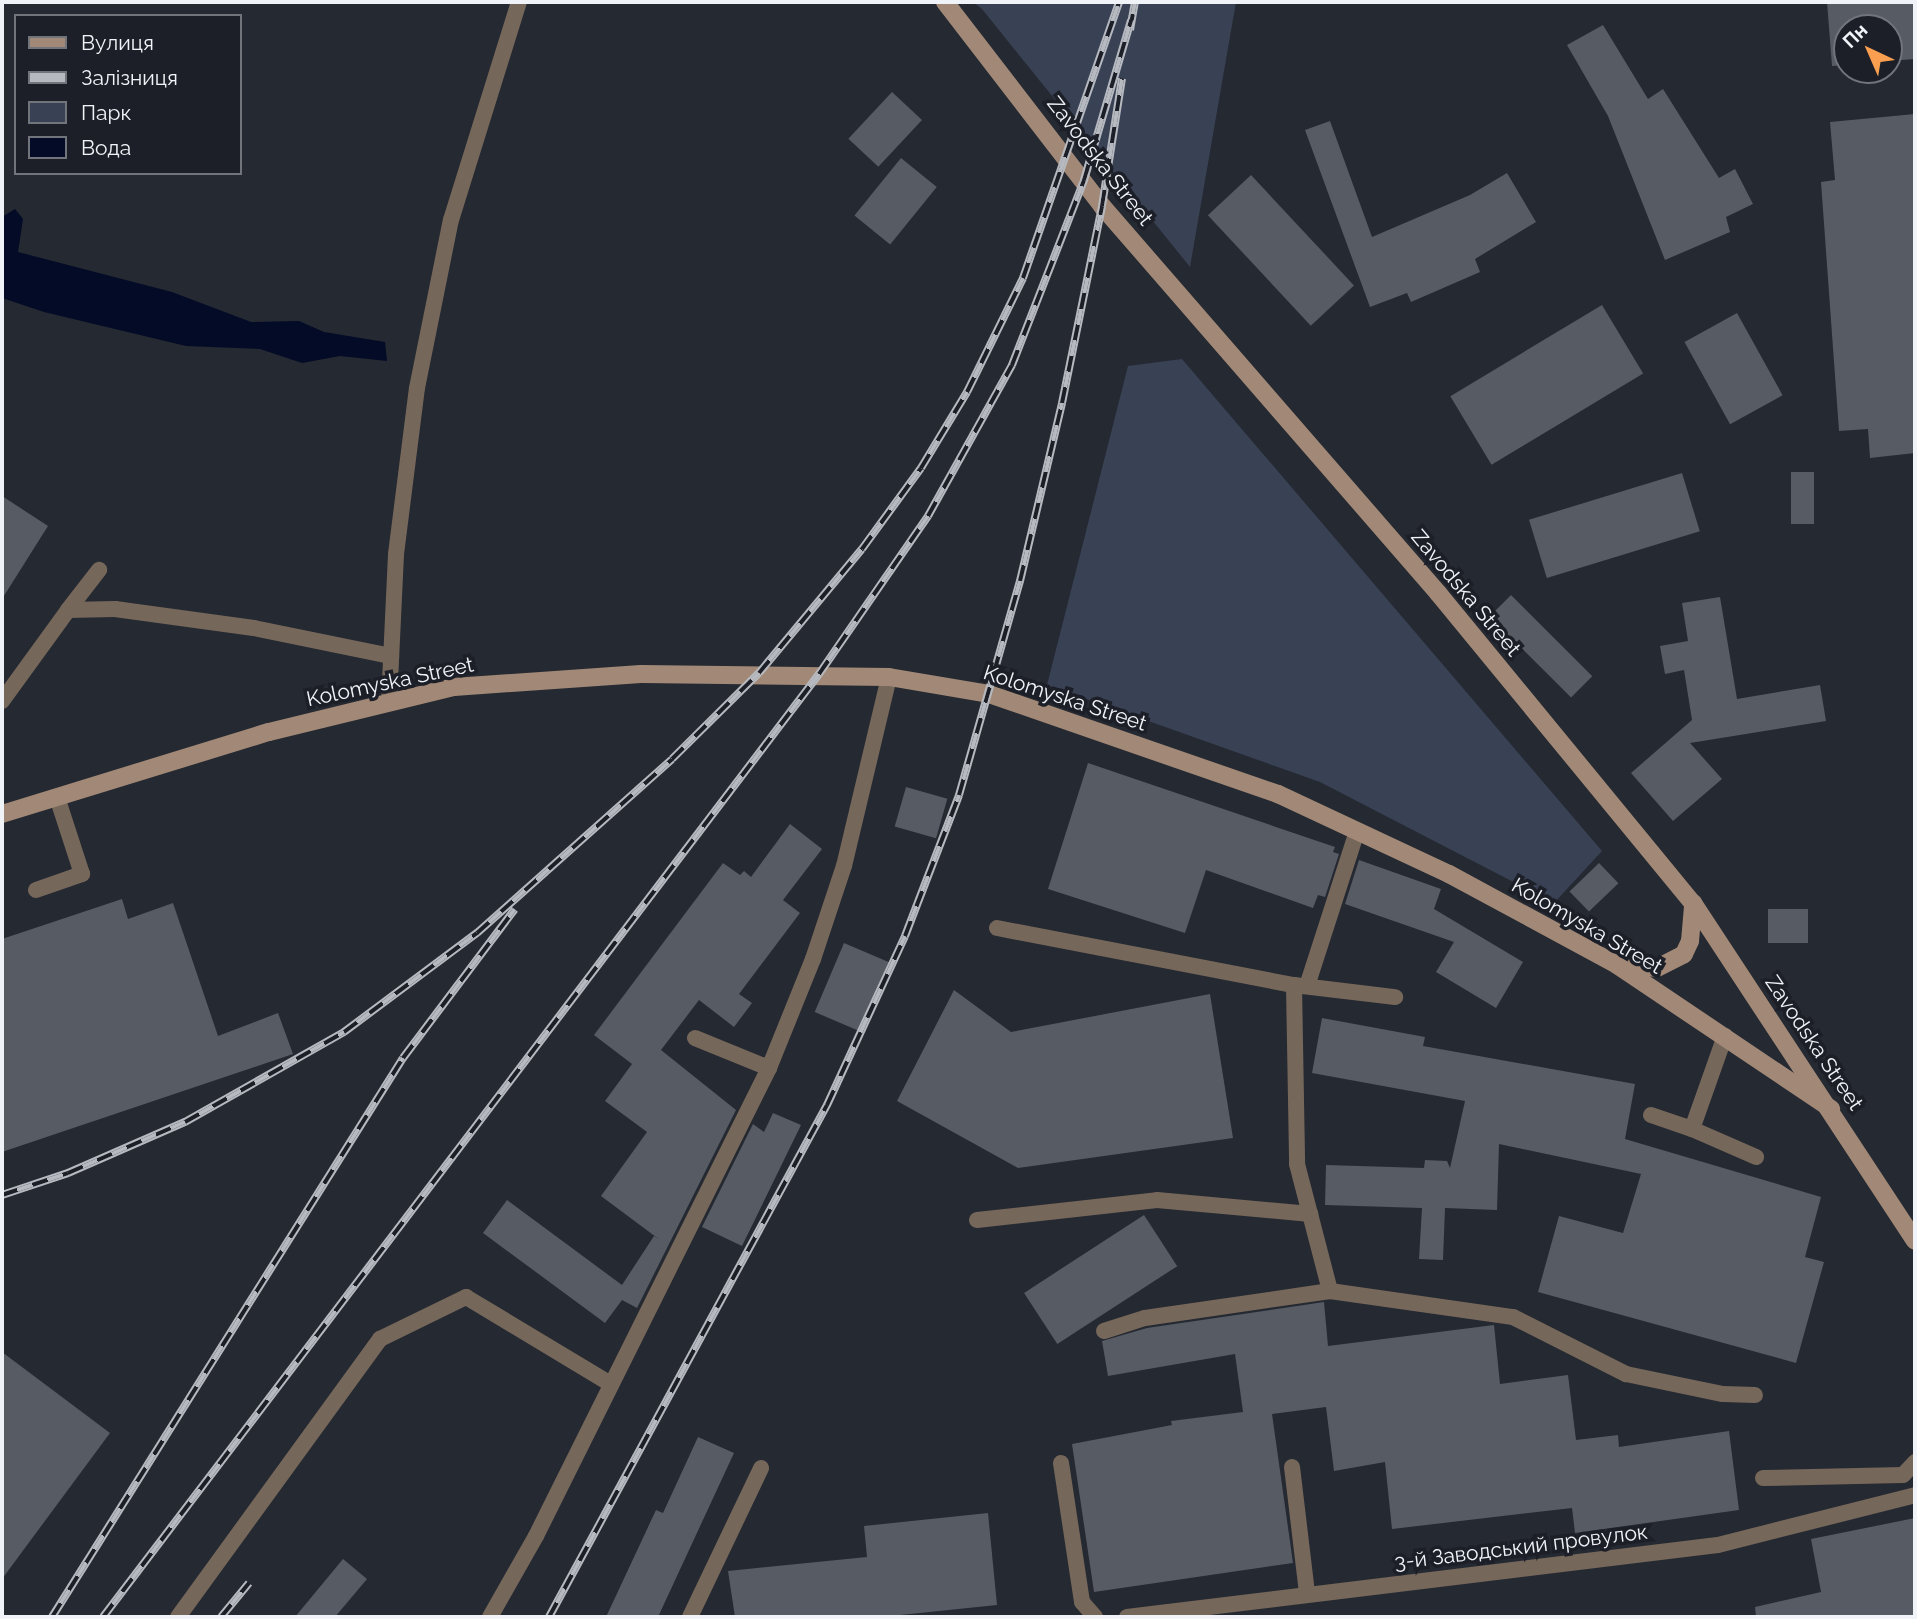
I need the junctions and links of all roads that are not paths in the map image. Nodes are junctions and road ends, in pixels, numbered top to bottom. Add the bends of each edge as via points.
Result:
1 (519, 2) edge
2 (945, 2) edge
3 (99, 570) dead end
4 (68, 610) junction
5 (391, 656) junction
6 (889, 677) junction
7 (2, 701) edge
8 (389, 703) junction
9 (57, 797) junction
10 (2, 814) edge
11 (1357, 831) junction
12 (36, 890) dead end
13 (1693, 903) junction
14 (997, 928) dead end
15 (1617, 965) junction
16 (1301, 985) junction
17 (1395, 997) dead end
18 (1725, 1036) junction
19 (695, 1038) dead end
20 (769, 1068) junction
21 (1831, 1109) junction
22 (1651, 1115) dead end
23 (1692, 1129) junction
24 (1756, 1157) dead end
25 (1310, 1214) junction
26 (977, 1220) dead end
27 (1915, 1241) edge
28 (1330, 1291) junction
29 (1104, 1331) dead end
30 (611, 1384) junction
31 (1755, 1395) dead end
32 (1915, 1462) edge
33 (1061, 1463) dead end
34 (1292, 1467) dead end
35 (761, 1468) dead end
36 (1763, 1478) dead end
37 (1915, 1495) edge
38 (1307, 1592) junction
39 (178, 1617) edge
40 (490, 1617) edge
41 (690, 1617) edge
42 (1095, 1617) edge
43 (1127, 1617) edge

1 - 5 lane via 451,220 417,388 396,554
2 - 13 street, Zavodska Street via 1102,206 1438,593
3 - 4 lane
4 - 5 lane via 115,609 254,628
4 - 7 lane
5 - 8 lane
6 - 8 street, Kolomyska Street via 641,674 454,687
6 - 11 street, Kolomyska Street via 989,694 1278,793
6 - 20 lane via 844,866
8 - 9 street, Kolomyska Street via 269,732
9 - 10 street, Kolomyska Street
9 - 12 lane via 82,874
11 - 15 street, Kolomyska Street via 1449,874
11 - 16 lane
13 - 15 street via 1690,941 1673,963 1657,968
13 - 21 street, Zavodska Street
14 - 16 lane
15 - 18 street, Kolomyska Street
16 - 17 lane
16 - 25 lane via 1297,1164
18 - 21 street, Kolomyska Street
18 - 23 lane
19 - 20 lane
20 - 30 lane
21 - 27 street, Zavodska Street
22 - 23 lane
23 - 24 lane
25 - 26 lane via 1157,1200
25 - 28 lane
28 - 29 lane via 1145,1318
28 - 31 lane via 1513,1317 1626,1374 1723,1394
30 - 39 lane via 466,1297 380,1339
30 - 40 lane
32 - 36 lane via 1903,1475
33 - 42 lane via 1082,1602
34 - 38 lane
35 - 41 lane
37 - 38 lane, 3-й Заводський провулок via 1717,1545
38 - 43 lane, 3-й Заводський провулок

